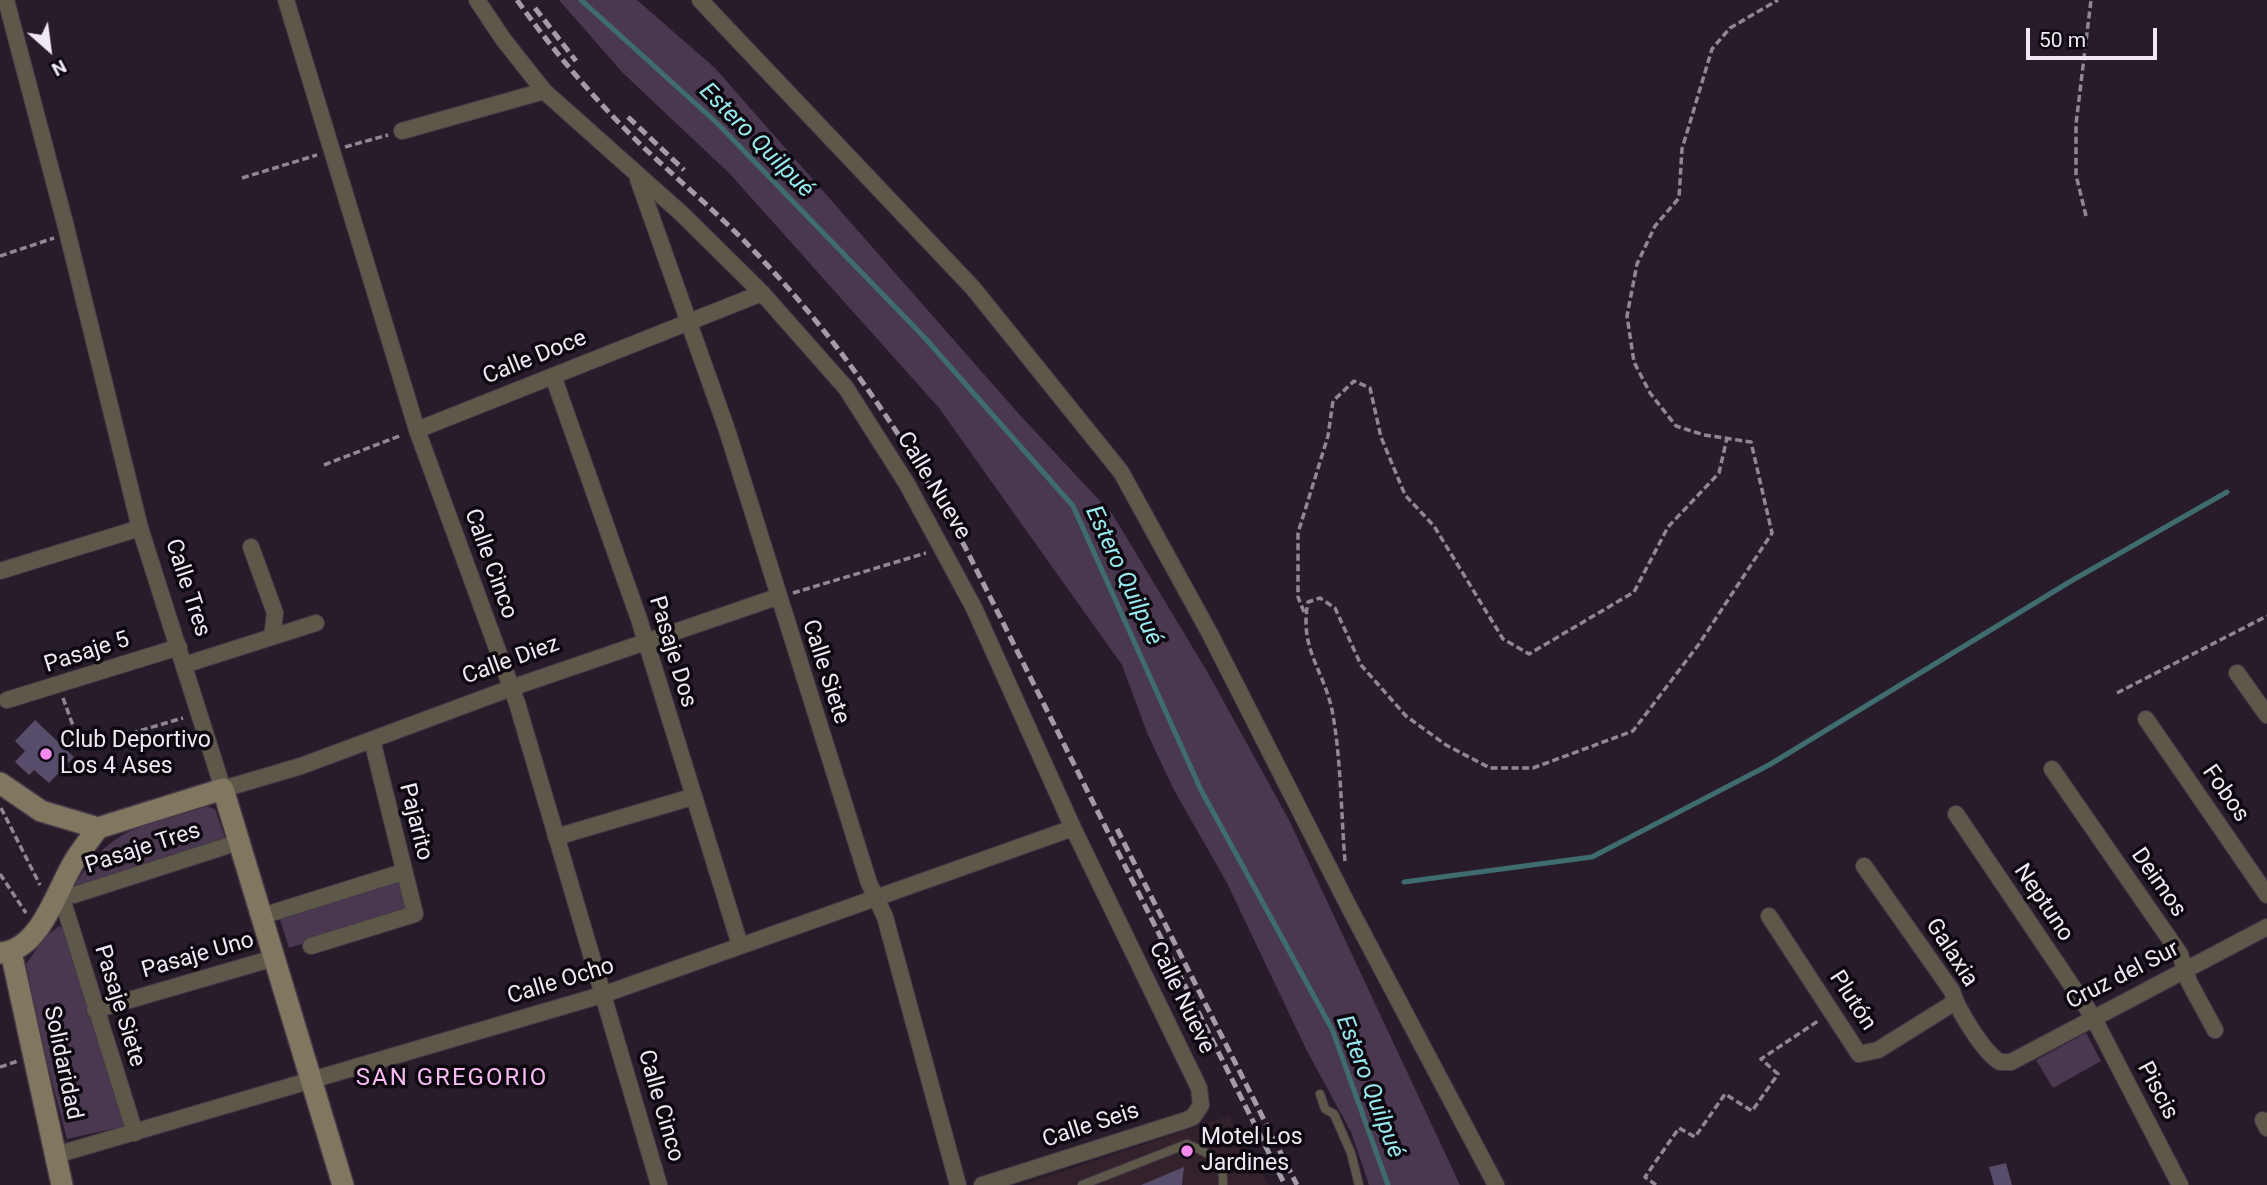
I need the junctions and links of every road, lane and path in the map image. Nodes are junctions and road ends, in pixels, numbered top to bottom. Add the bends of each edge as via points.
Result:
1 (6, 0) edge
2 (286, 0) edge
3 (477, 0) edge
4 (700, 0) edge
5 (1778, 0) edge
6 (2091, 0) edge
7 (544, 91) junction
8 (402, 131) dead end
9 (637, 176) junction
10 (2085, 216) dead end
11 (67, 233) junction
12 (0, 256) edge
13 (762, 293) junction
14 (690, 321) junction
15 (553, 376) junction
16 (417, 430) junction
17 (1727, 438) junction
18 (324, 465) dead end
19 (139, 528) junction
20 (251, 547) dead end
21 (944, 548) junction
22 (0, 571) edge
23 (777, 597) junction
24 (1305, 615) junction
25 (2267, 616) edge
26 (316, 623) dead end
27 (272, 637) junction
28 (646, 642) junction
29 (179, 646) junction
30 (184, 665) junction
31 (2238, 673) dead end
32 (58, 686) junction
33 (511, 688) junction
34 (2117, 693) dead end
35 (7, 700) dead end
36 (200, 713) junction
37 (2267, 715) edge
38 (2146, 719) dead end
39 (372, 740) junction
40 (2052, 769) dead end
41 (0, 783) edge
42 (223, 789) junction
43 (692, 797) junction
44 (0, 806) edge
45 (1956, 814) dead end
46 (98, 828) junction
47 (1073, 828) junction
48 (556, 837) junction
49 (239, 842) junction
50 (1864, 866) dead end
51 (1346, 869) dead end
52 (403, 872) junction
53 (0, 874) edge
54 (2267, 895) edge
55 (876, 899) junction
56 (56, 901) junction
57 (262, 916) junction
58 (1769, 916) dead end
59 (2267, 927) edge
60 (37, 929) junction
61 (740, 944) junction
62 (311, 946) dead end
63 (6, 952) edge
64 (274, 958) junction
65 (2186, 969) junction
66 (605, 993) junction
67 (1955, 1002) junction
68 (95, 1010) junction
69 (1831, 1012) junction
70 (2093, 1017) junction
71 (2215, 1030) dead end
72 (2000, 1062) joint
73 (312, 1079) junction
74 (1320, 1094) dead end
75 (1202, 1098) joint
76 (135, 1133) junction
77 (56, 1156) junction
78 (62, 1185) edge
79 (343, 1185) edge
80 (659, 1185) edge
81 (958, 1185) edge
82 (982, 1185) edge
83 (1082, 1185) edge
84 (1223, 1185) edge
85 (1359, 1185) edge
86 (1496, 1185) edge
87 (1656, 1185) edge
88 (2180, 1185) edge

1 - 11 street, Calle Tres
2 - 16 street, Calle Cinco
3 - 7 street, Calle Nueve
4 - 86 street via 973,288 1121,472
5 - 17 path via 1730,29 1712,49 1682,149 1679,198 1656,226 1637,264 1627,316 1634,362 1650,393 1676,426
6 - 10 path via 2076,124 2076,175
7 - 8 street
7 - 9 street, Calle Nueve
9 - 13 street, Calle Nueve
9 - 14 street, Calle Siete
11 - 12 path
11 - 19 street, Calle Tres
13 - 14 street, Calle Doce
13 - 21 street, Calle Nueve via 846,387
14 - 15 street, Calle Doce
14 - 23 street, Calle Siete
15 - 16 street, Calle Doce
15 - 28 street, Pasaje Dos
16 - 18 path
16 - 33 street, Calle Cinco
17 - 24 path via 1751,442 1772,533 1699,644 1633,731 1533,768 1490,768 1406,716 1361,665 1335,608 1320,597 1308,602
17 - 24 path via 1719,473 1668,527 1634,592 1529,654 1503,639 1434,526 1405,495 1381,437 1370,388 1354,381 1333,401 1328,436 1298,533 1298,597
19 - 22 street
19 - 29 street, Calle Tres
20 - 27 street via 275,613
21 - 23 path
21 - 47 street, Calle Nueve
23 - 28 street, Calle Diez
23 - 55 street, Calle Siete
24 - 51 path via 1303,625 1312,660 1332,709
25 - 34 path
26 - 27 street
27 - 30 street
28 - 33 street, Calle Diez
28 - 43 street, Pasaje Dos
29 - 30 street, Calle Tres
29 - 32 street, Pasaje 5
30 - 36 street, Calle Tres
31 - 37 street
32 - 35 street, Pasaje 5
32 - 36 path via 80,748
33 - 39 street, Calle Diez
33 - 48 street, Calle Cinco
36 - 42 street, Calle Tres
38 - 54 street, Fobos
39 - 42 street, Calle Diez
39 - 52 street, Pajarito
40 - 65 street, Deimos
41 - 46 main road via 41,811
42 - 46 main road, Calle Diez
42 - 49 main road, Calle Tres
43 - 48 street
43 - 61 street, Pasaje Dos
44 - 56 path
45 - 70 street, Neptuno
46 - 56 main road via 70,868
47 - 55 street, Calle Ocho
47 - 75 street, Calle Nueve
48 - 66 street, Calle Cinco
49 - 56 street, Pasaje Tres
49 - 57 main road, Calle Tres
50 - 67 street, Galaxia via 1952,991
52 - 57 street
52 - 62 street, Pajarito via 415,914
53 - 60 path
55 - 61 street, Calle Ocho
55 - 81 street, Calle Siete via 885,917
56 - 60 main road
56 - 68 street, Pasaje Siete
57 - 64 main road, Calle Tres
58 - 69 street, Plutón
59 - 65 street, Cruz del Sur
60 - 63 main road
61 - 66 street, Calle Ocho
63 - 77 main road, Solidaridad
64 - 68 street, Pasaje Uno
64 - 73 main road, Calle Tres
65 - 70 street, Cruz del Sur
65 - 71 street, Deimos
66 - 73 street, Calle Ocho
66 - 80 street, Calle Cinco
67 - 69 street, Plutón via 1867,1054 1859,1054
67 - 72 street, Galaxia via 1990,1055
68 - 76 street, Pasaje Siete
69 - 87 path via 1761,1059 1778,1074 1752,1111 1725,1094 1695,1137 1679,1128 1645,1177
70 - 72 street, Cruz del Sur via 2011,1062
70 - 88 street, Piscis
73 - 76 street, Calle Ocho
73 - 79 main road, Calle Tres
74 - 85 lane via 1351,1153
75 - 82 street, Calle Seis via 1198,1112 1185,1120
76 - 77 street, Calle Ocho
77 - 78 main road, Solidaridad
83 - 84 lane via 1187,1144 1214,1155 1224,1172

